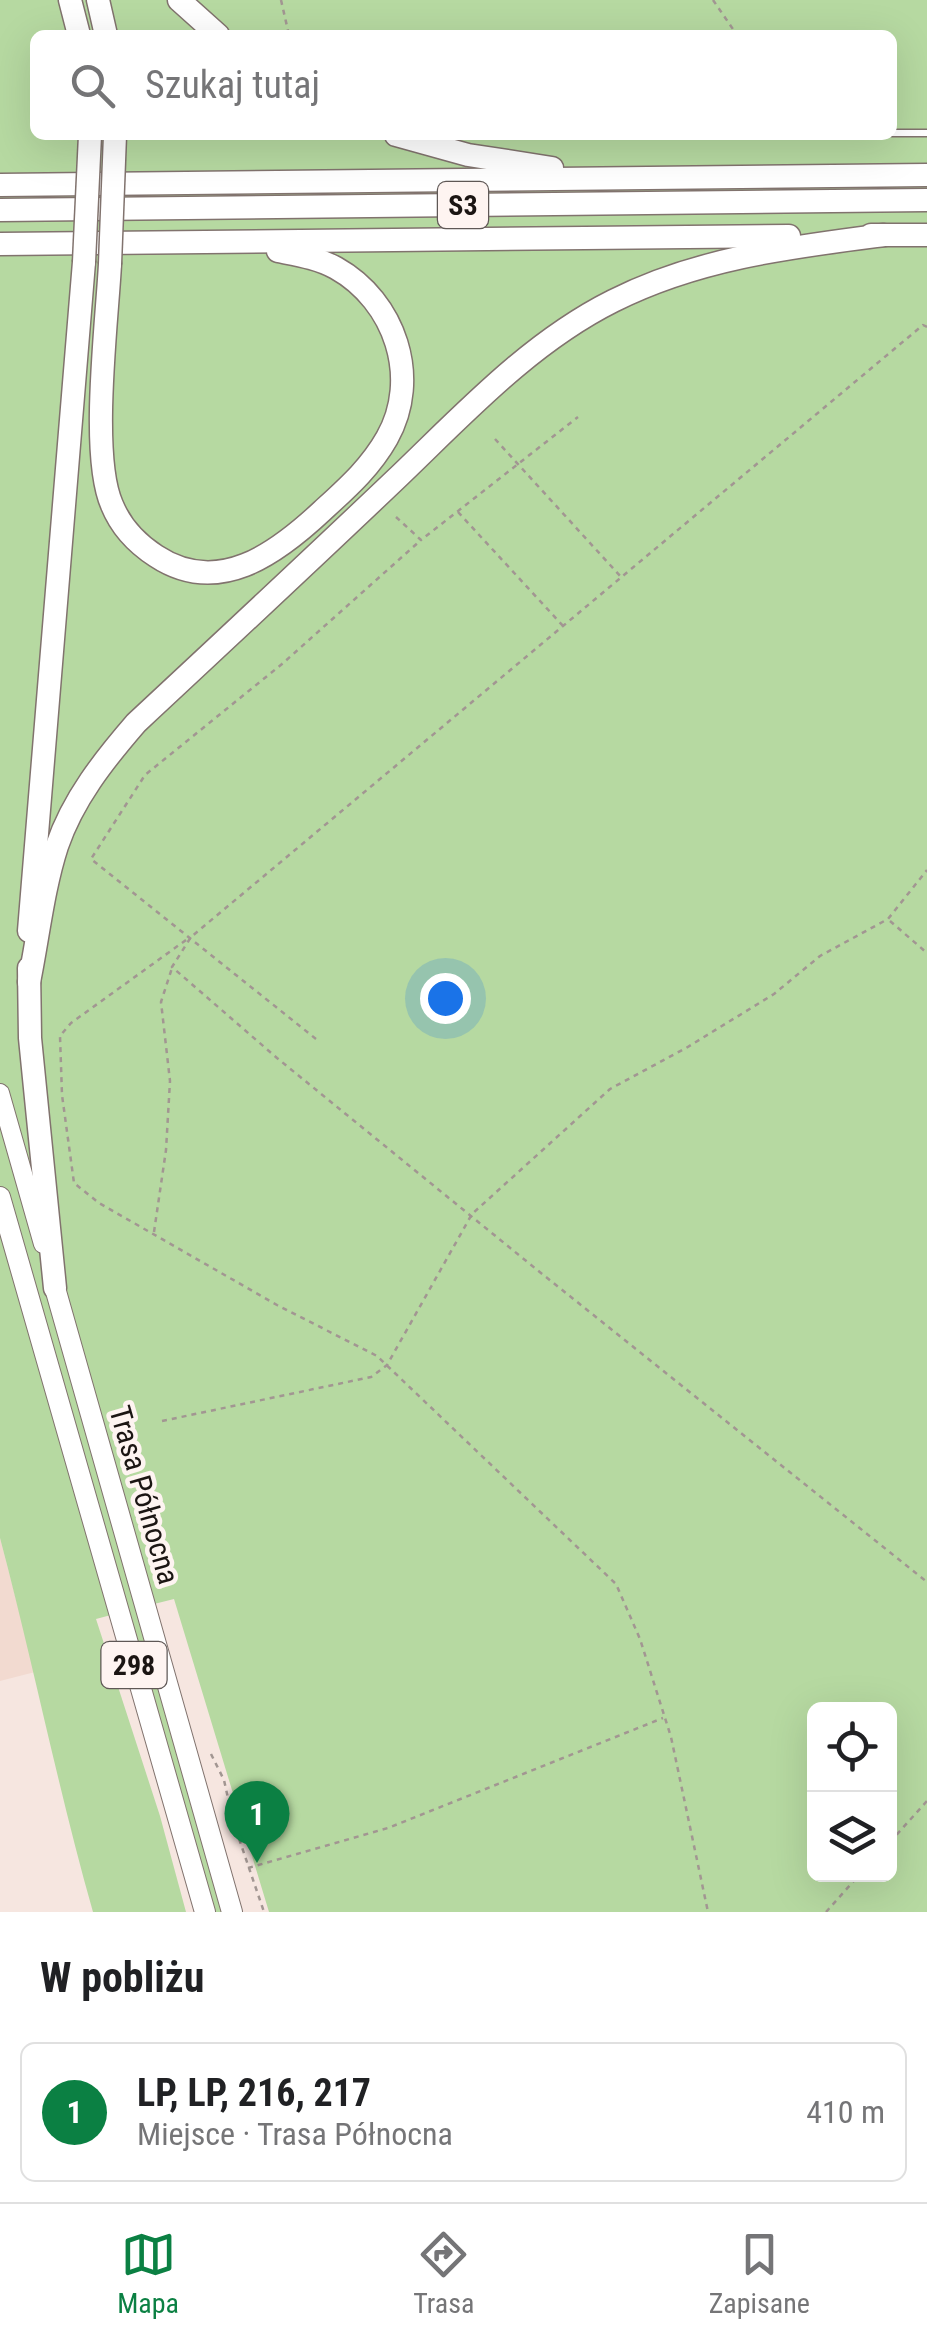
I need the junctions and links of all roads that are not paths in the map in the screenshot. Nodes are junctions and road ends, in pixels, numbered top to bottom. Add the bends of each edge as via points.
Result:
1 (70, 0) edge
2 (98, 0) edge
3 (179, 0) edge
4 (78, 30) edge
5 (105, 30) edge
6 (212, 30) edge
7 (897, 132) edge
8 (927, 133) edge
9 (90, 140) edge
10 (115, 140) edge
11 (413, 140) edge
12 (927, 174) edge
13 (620, 178) junction
14 (0, 185) edge
15 (927, 200) edge
16 (0, 210) edge
17 (927, 234) edge
18 (884, 235) junction
19 (236, 242) junction
20 (0, 244) edge
21 (29, 982) junction
22 (0, 1093) edge
23 (0, 1197) edge
24 (55, 1288) junction
25 (205, 1912) edge
26 (232, 1912) edge

1 - 4 highway
2 - 5 highway
3 - 6 highway
7 - 8 lane
9 - 21 highway, bridge via 28,913
10 - 19 highway, bridge via 104,479 111,504 138,544 196,573 262,560 295,536 365,472 390,434 401,398 395,336 365,289 317,258
11 - 13 highway via 468,156
12 - 13 highway, S3
13 - 14 highway, S3
15 - 16 highway, S3
17 - 18 highway
18 - 19 highway
18 - 21 highway via 771,250 666,277 566,328 498,382 102,762 57,846
19 - 20 highway
21 - 24 highway
22 - 24 street, Trasa Północna
23 - 25 main road, Trasa Północna / 298
24 - 26 main road, Trasa Północna / 298

